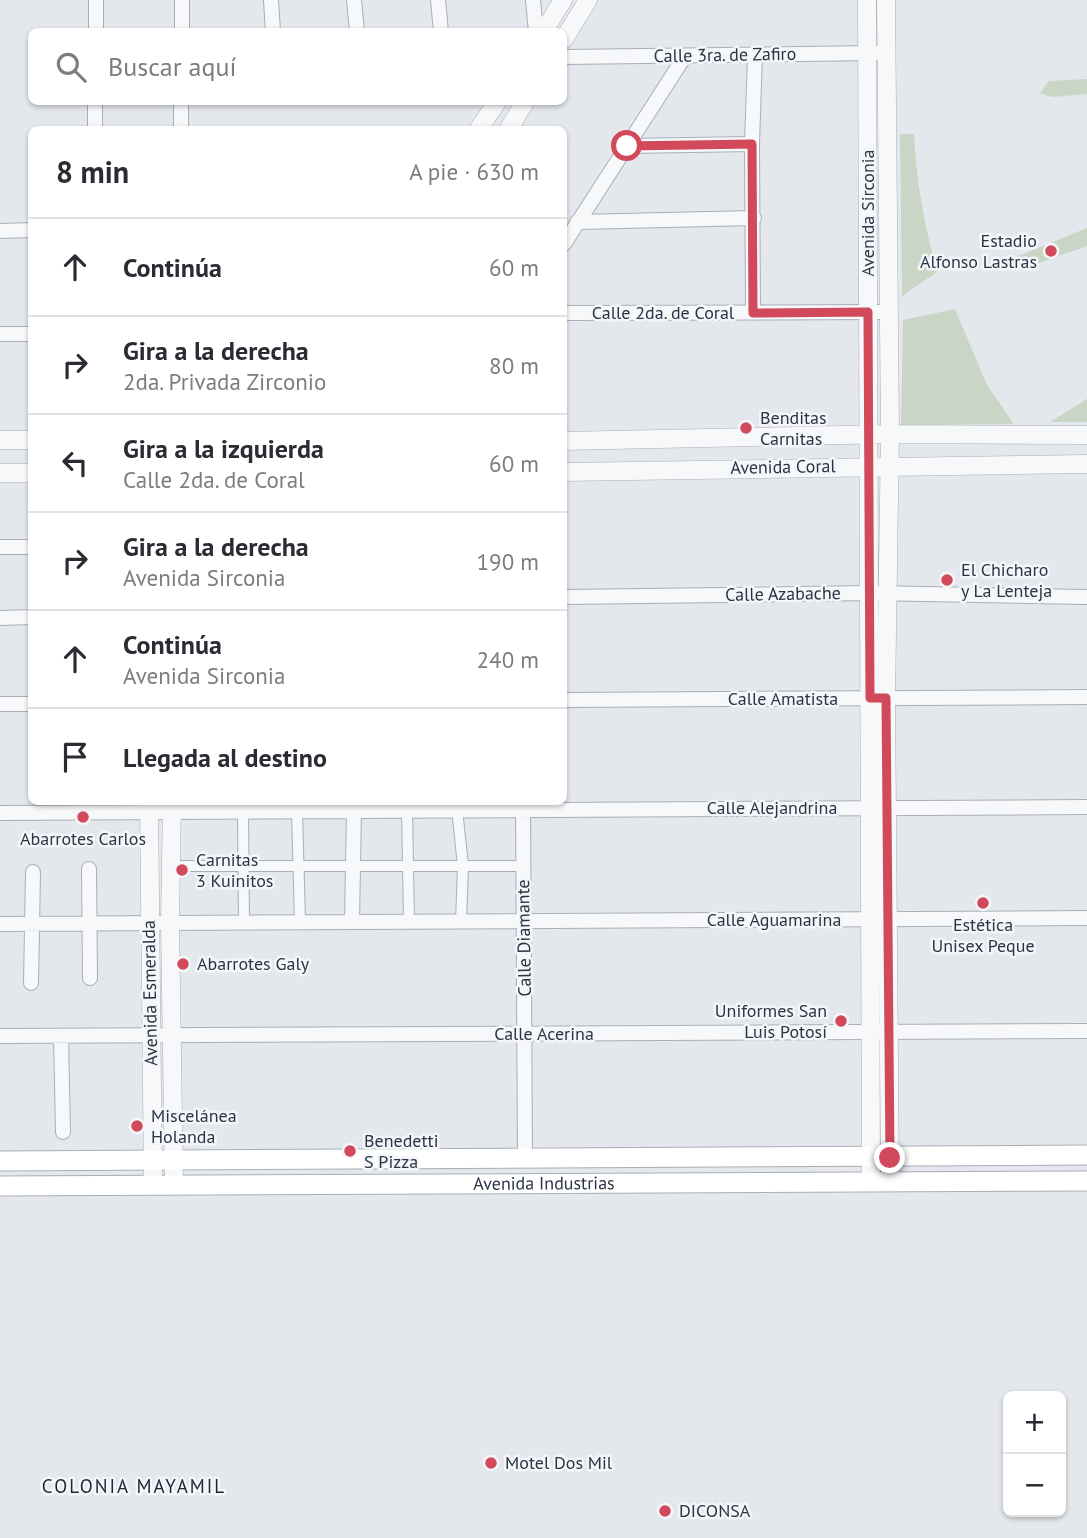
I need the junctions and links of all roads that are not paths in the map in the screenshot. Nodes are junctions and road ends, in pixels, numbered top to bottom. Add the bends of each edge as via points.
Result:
1 (96, 0) edge
2 (182, 0) edge
3 (271, 0) edge
4 (354, 0) edge
5 (438, 0) edge
6 (533, 0) edge
7 (563, 0) edge
8 (588, 0) edge
9 (867, 0) edge
10 (886, 0) edge
11 (96, 28) edge
12 (182, 28) edge
13 (273, 28) edge
14 (357, 28) edge
15 (441, 28) edge
16 (536, 28) edge
17 (546, 28) edge
18 (567, 34) edge
19 (867, 52) junction
20 (886, 53) junction
21 (755, 54) junction
22 (684, 56) junction
23 (567, 57) edge
24 (95, 105) edge
25 (181, 105) edge
26 (495, 105) edge
27 (523, 105) edge
28 (95, 126) edge
29 (181, 126) edge
30 (481, 126) edge
31 (510, 126) edge
32 (752, 144) junction
33 (627, 146) junction
34 (754, 218) junction
35 (577, 222) junction
36 (28, 230) edge
37 (0, 231) edge
38 (567, 239) edge
39 (868, 312) junction
40 (888, 312) junction
41 (567, 313) edge
42 (753, 313) junction
43 (0, 334) edge
44 (28, 334) edge
45 (890, 434) junction
46 (868, 435) junction
47 (1087, 435) edge
48 (0, 440) edge
49 (28, 440) edge
50 (567, 440) edge
51 (1087, 464) edge
52 (869, 466) junction
53 (889, 466) junction
54 (567, 472) edge
55 (0, 473) edge
56 (28, 473) edge
57 (0, 547) edge
58 (28, 547) edge
59 (879, 593) junction
60 (567, 597) edge
61 (1087, 597) edge
62 (28, 617) edge
63 (0, 618) edge
64 (1087, 697) edge
65 (878, 698) junction
66 (567, 700) edge
67 (0, 704) edge
68 (28, 704) edge
69 (523, 805) edge
70 (149, 807) edge
71 (172, 807) edge
72 (1087, 807) edge
73 (879, 808) junction
74 (407, 809) junction
75 (457, 809) junction
76 (354, 810) junction
77 (243, 811) junction
78 (297, 811) junction
79 (0, 813) edge
80 (171, 866) junction
81 (241, 866) junction
82 (298, 866) junction
83 (352, 866) junction
84 (406, 866) junction
85 (463, 866) junction
86 (523, 866) junction
87 (89, 869) dead end
88 (33, 872) dead end
89 (1087, 918) edge
90 (879, 919) junction
91 (523, 921) junction
92 (300, 922) junction
93 (352, 922) junction
94 (410, 922) junction
95 (461, 922) junction
96 (89, 923) junction
97 (148, 923) junction
98 (170, 923) junction
99 (244, 923) junction
100 (0, 924) edge
101 (31, 924) junction
102 (90, 978) dead end
103 (30, 983) dead end
104 (1087, 1031) edge
105 (880, 1032) junction
106 (525, 1034) junction
107 (174, 1035) junction
108 (0, 1036) edge
109 (61, 1036) junction
110 (150, 1036) junction
111 (63, 1132) dead end
112 (1087, 1155) edge
113 (881, 1158) junction
114 (152, 1159) junction
115 (175, 1159) junction
116 (525, 1159) junction
117 (0, 1161) edge
118 (1087, 1181) edge
119 (881, 1182) junction
120 (153, 1184) junction
121 (174, 1184) junction
122 (0, 1186) edge

1 - 11 street
2 - 12 street
3 - 13 street
4 - 14 street
5 - 15 street
6 - 16 street
7 - 17 street
8 - 18 street
9 - 19 street, Avenida Sirconia
10 - 20 street, Avenida Sirconia
19 - 20 street, Calle 3ra. de Zafiro
19 - 21 street, Calle 3ra. de Zafiro
19 - 39 street, Avenida Sirconia
20 - 40 street, Avenida Sirconia
21 - 22 street, Calle 3ra. de Zafiro
21 - 32 street
22 - 23 street, Calle 3ra. de Zafiro
22 - 33 street
24 - 28 street
25 - 29 street
26 - 30 street
27 - 31 street
32 - 33 street
32 - 34 street
33 - 35 street
34 - 35 street
34 - 42 street
35 - 38 street
36 - 37 street
39 - 40 street, Calle 2da. de Coral
39 - 42 street, Calle 2da. de Coral
39 - 46 street, Avenida Sirconia
40 - 45 street, Avenida Sirconia
41 - 42 street, Calle 2da. de Coral
43 - 44 street
45 - 46 street, Avenida Coral
45 - 47 street, Avenida Coral
45 - 53 street, Avenida Sirconia
46 - 50 street, Avenida Coral
46 - 52 street, Avenida Sirconia
48 - 49 street
51 - 53 street, Avenida Coral
52 - 53 street, Avenida Coral
52 - 54 street, Avenida Coral
52 - 59 street, Avenida Sirconia
53 - 59 street, Avenida Sirconia
55 - 56 street
57 - 58 street
59 - 60 street, Calle Azabache
59 - 61 street, Calle Azabache
59 - 65 street, Avenida Sirconia
62 - 63 street
64 - 65 street, Calle Amatista
65 - 66 street, Calle Amatista
65 - 73 street, Avenida Sirconia
67 - 68 street
69 - 73 street, Calle Alejandrina
69 - 75 street, Calle Alejandrina
69 - 86 street, Calle Diamante
70 - 71 street, Calle Alejandrina
70 - 79 street, Calle Alejandrina
70 - 97 street, Avenida Esmeralda
71 - 77 street, Calle Alejandrina
71 - 80 street, Avenida Esmeralda
72 - 73 street, Calle Alejandrina
73 - 90 street, Avenida Sirconia
74 - 75 street, Calle Alejandrina
74 - 76 street, Calle Alejandrina
74 - 84 street
75 - 85 street
76 - 78 street, Calle Alejandrina
76 - 83 street
77 - 78 street, Calle Alejandrina
77 - 81 street
78 - 82 street
80 - 81 street
80 - 98 street, Avenida Esmeralda
81 - 82 street
81 - 99 street
82 - 83 street
82 - 92 street
83 - 84 street
83 - 93 street
84 - 85 street
84 - 94 street
85 - 86 street
85 - 95 street
86 - 91 street, Calle Diamante
87 - 96 street
88 - 101 street
89 - 90 street, Calle Aguamarina
90 - 91 street, Calle Aguamarina
90 - 105 street, Avenida Sirconia
91 - 95 street, Calle Aguamarina
91 - 106 street, Calle Diamante
92 - 93 street, Calle Aguamarina
92 - 99 street, Calle Aguamarina
93 - 94 street, Calle Aguamarina
94 - 95 street, Calle Aguamarina
96 - 97 street, Calle Aguamarina
96 - 101 street, Calle Aguamarina
96 - 102 street
97 - 98 street, Calle Aguamarina
97 - 110 street, Avenida Esmeralda
98 - 99 street, Calle Aguamarina
98 - 107 street, Avenida Esmeralda
100 - 101 street, Calle Aguamarina
101 - 103 street
104 - 105 street, Calle Acerina
105 - 106 street, Calle Acerina
105 - 113 street, Avenida Sirconia
106 - 107 street, Calle Acerina
106 - 116 street, Calle Diamante
107 - 110 street, Calle Acerina
107 - 115 street, Avenida Esmeralda
108 - 109 street, Calle Acerina
109 - 110 street, Calle Acerina
109 - 111 street
110 - 114 street, Avenida Esmeralda
112 - 113 main road, Avenida Industrias
113 - 116 main road, Avenida Industrias
113 - 119 street, Avenida Sirconia
114 - 115 main road, Avenida Industrias
114 - 117 main road, Avenida Industrias
114 - 120 street, Avenida Esmeralda
115 - 116 main road, Avenida Industrias
115 - 121 street, Avenida Esmeralda
118 - 119 main road, Avenida Industrias
119 - 121 main road, Avenida Industrias
120 - 121 main road, Avenida Industrias
120 - 122 main road, Avenida Industrias

